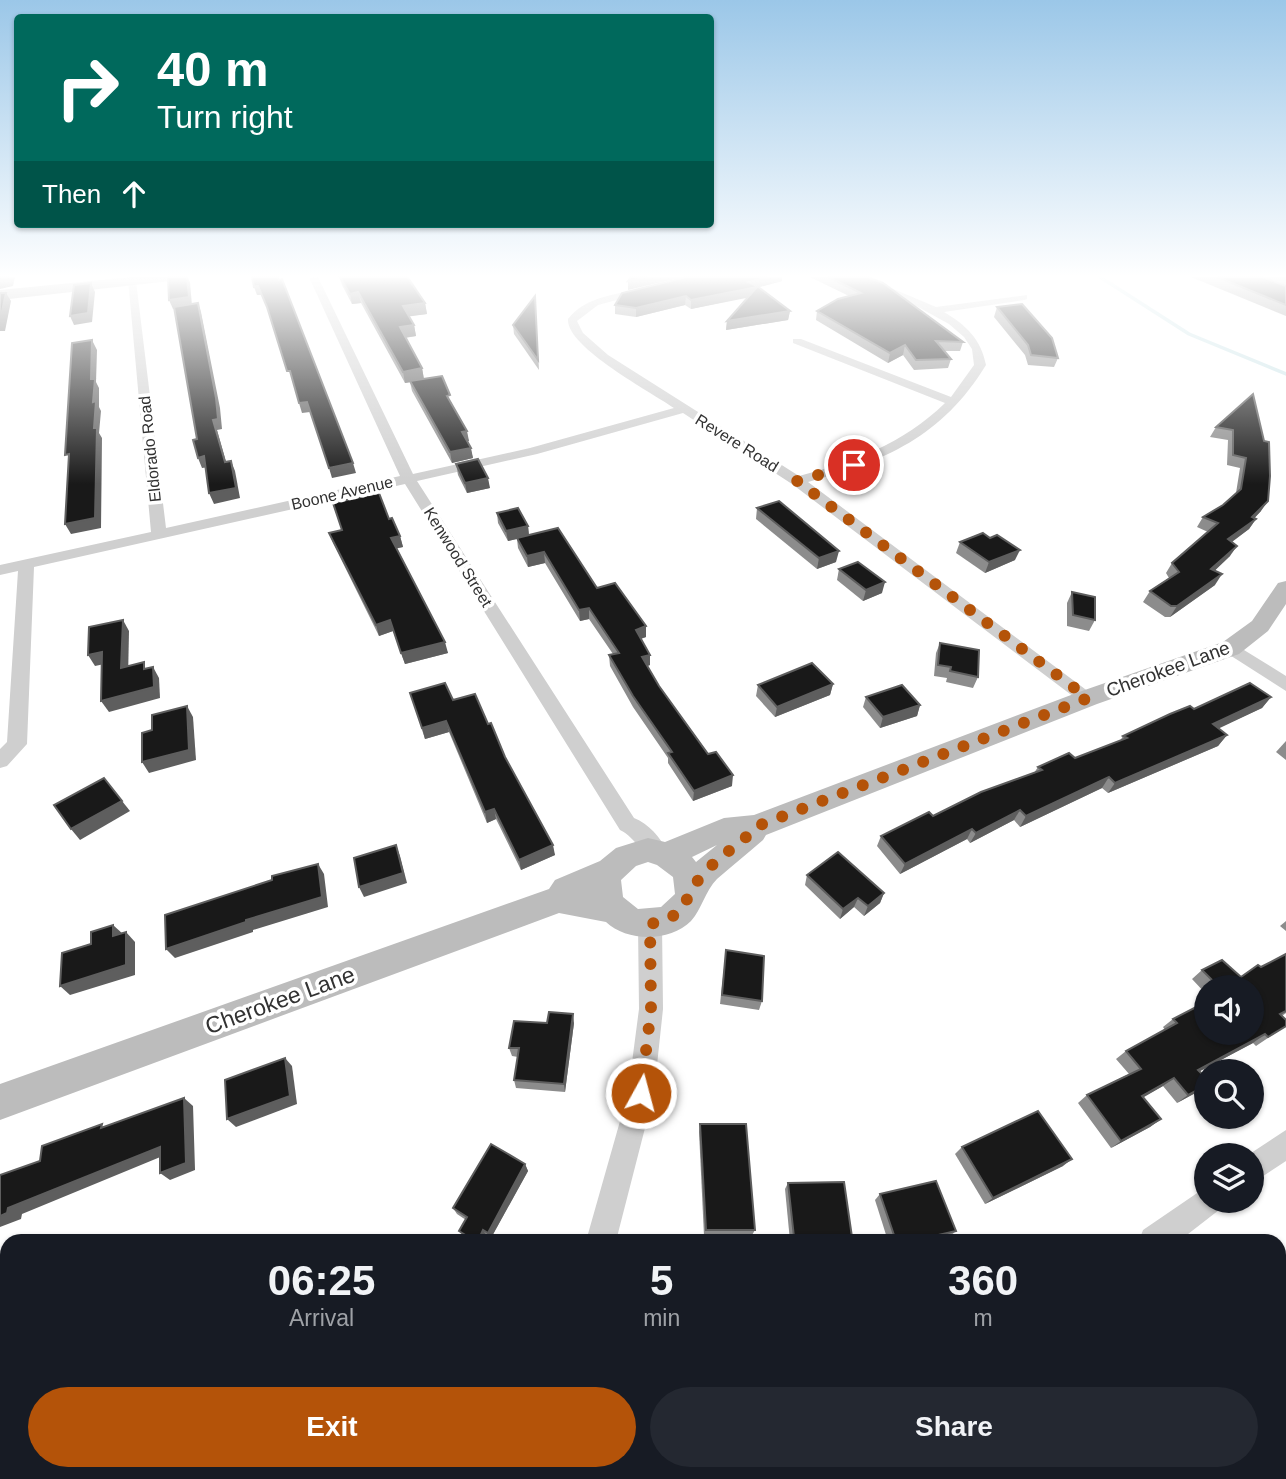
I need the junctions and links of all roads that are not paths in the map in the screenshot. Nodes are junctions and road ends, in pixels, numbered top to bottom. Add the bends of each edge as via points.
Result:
1 (138, 346) edge
2 (346, 346) edge
3 (589, 346) edge
4 (810, 346) edge
5 (977, 346) edge
6 (953, 402) junction
7 (683, 409) junction
8 (408, 478) junction
9 (797, 481) junction
10 (159, 534) junction
11 (26, 564) junction
12 (0, 570) edge
13 (1286, 588) edge
14 (1231, 648) junction
15 (1286, 685) edge
16 (1088, 698) junction
17 (0, 761) edge
18 (628, 824) junction
19 (755, 827) junction
20 (662, 853) junction
21 (616, 864) junction
22 (691, 891) junction
23 (560, 899) junction
24 (613, 909) junction
25 (650, 924) junction
26 (0, 1102) edge
27 (1286, 1144) edge
28 (1264, 1160) edge
29 (1194, 1211) edge
30 (603, 1234) edge
31 (1163, 1234) edge

1 - 10 street, Eldorado Road
2 - 8 street, Kenwood Street
3 - 7 street, Revere Road
4 - 6 street
5 - 6 street via 981,355 975,375
6 - 9 street via 898,444 854,465
7 - 8 street, Boone Avenue via 532,451
7 - 9 street, Revere Road
8 - 10 street, Boone Avenue
8 - 18 street, Kenwood Street
9 - 16 street, Revere Road
10 - 11 street, Boone Avenue
11 - 12 street, Boone Avenue
11 - 17 street via 17,744
13 - 14 street, Cherokee Lane via 1260,626
14 - 15 street
14 - 16 street, Cherokee Lane
16 - 19 street, Cherokee Lane
18 - 20 street, Kenwood Street
18 - 21 street
19 - 20 street, Cherokee Lane via 747,823
19 - 22 street, Cherokee Lane via 705,872
20 - 21 street via 635,852
20 - 22 street via 684,867
21 - 23 street, Cherokee Lane via 566,889
21 - 24 street via 604,886
22 - 25 street via 677,914
23 - 24 street
23 - 26 street, Cherokee Lane
24 - 25 street
25 - 30 street via 651,1009 641,1093
27 - 28 street
29 - 31 street

